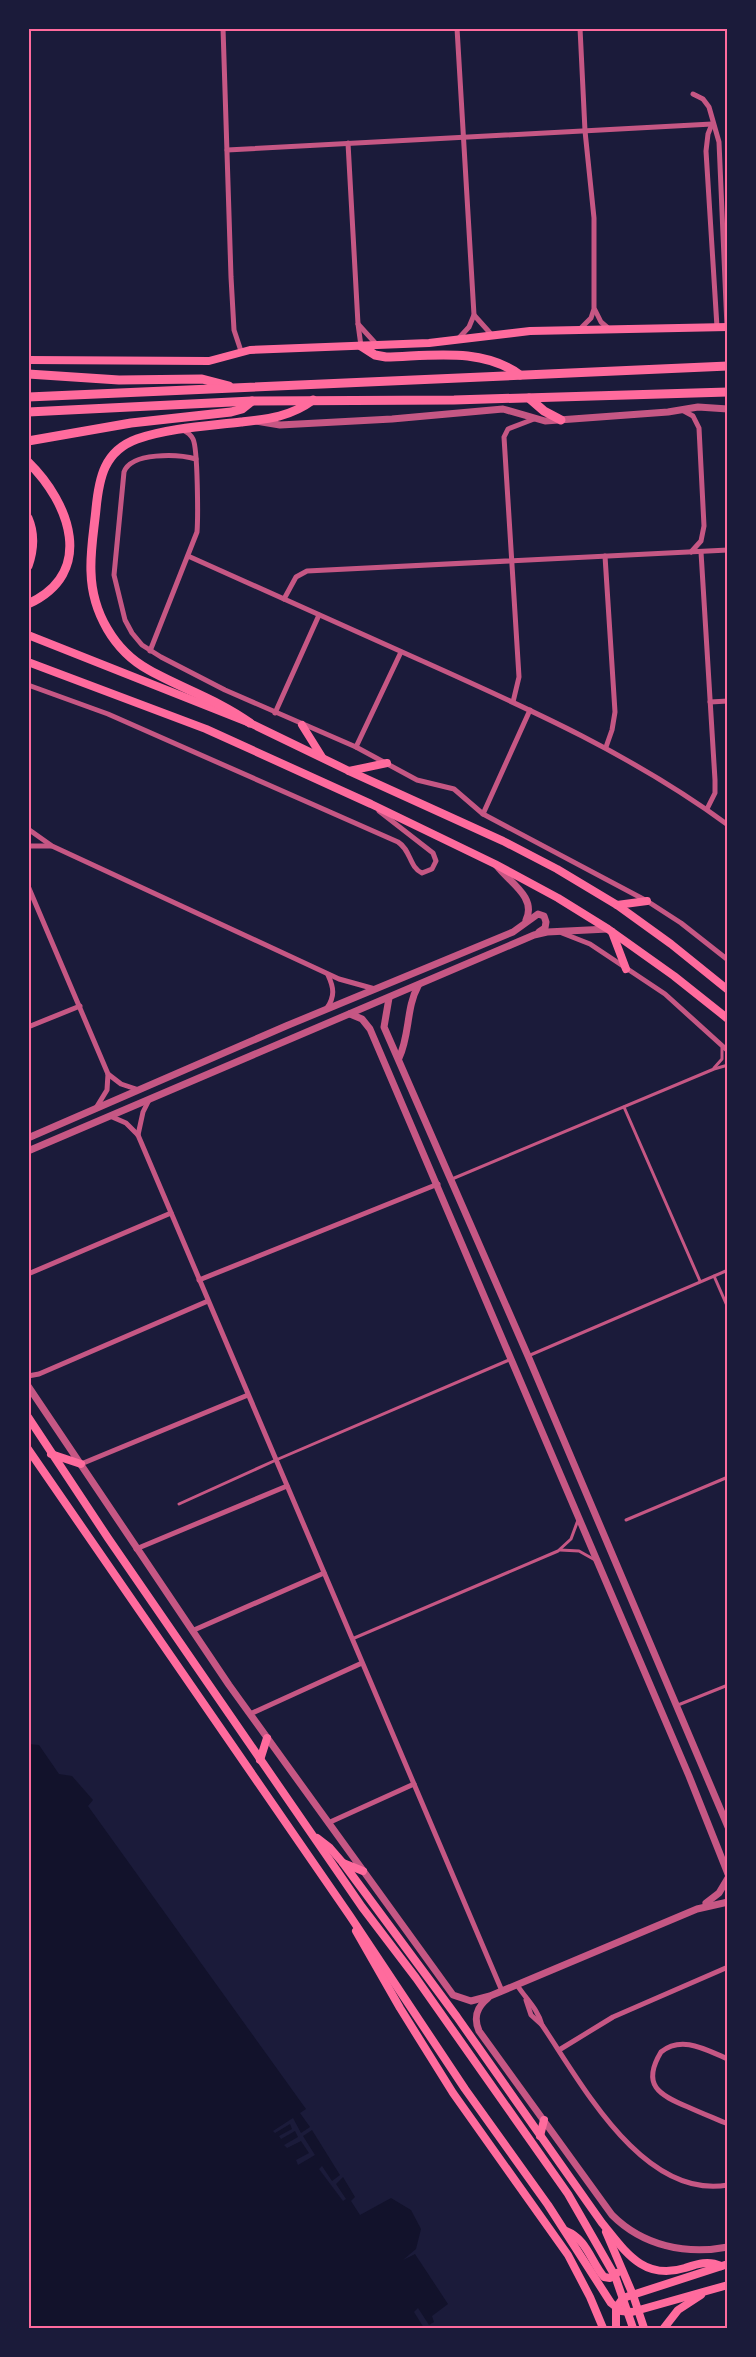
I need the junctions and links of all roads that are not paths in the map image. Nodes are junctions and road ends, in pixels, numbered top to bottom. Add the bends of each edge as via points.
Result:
1 (223, 28) edge
2 (457, 28) edge
3 (580, 28) edge
4 (693, 94) dead end
5 (712, 124) junction
6 (585, 131) junction
7 (464, 137) junction
8 (348, 143) junction
9 (227, 150) junction
10 (727, 308) edge
11 (594, 309) junction
12 (716, 309) junction
13 (474, 315) junction
14 (358, 324) junction
15 (717, 327) junction
16 (727, 327) edge
17 (608, 328) junction
18 (580, 329) junction
19 (490, 334) junction
20 (457, 340) junction
21 (377, 345) junction
22 (361, 346) junction
23 (241, 351) junction
24 (28, 360) edge
25 (728, 366) edge
26 (28, 374) edge
27 (520, 375) junction
28 (234, 388) junction
29 (728, 392) edge
30 (28, 397) edge
31 (529, 398) junction
32 (314, 400) junction
33 (252, 401) junction
34 (682, 410) junction
35 (728, 410) edge
36 (28, 412) edge
37 (534, 420) junction
38 (561, 420) junction
39 (253, 421) junction
40 (183, 430) junction
41 (30, 441) edge
42 (196, 459) junction
43 (28, 462) edge
44 (28, 518) edge
45 (728, 550) edge
46 (690, 552) junction
47 (701, 552) junction
48 (188, 556) junction
49 (605, 556) junction
50 (512, 561) junction
51 (28, 566) edge
52 (284, 599) junction
53 (28, 604) edge
54 (319, 615) junction
55 (28, 635) edge
56 (150, 651) junction
57 (401, 652) junction
58 (28, 662) edge
59 (28, 685) edge
60 (728, 700) edge
61 (513, 702) junction
62 (710, 702) junction
63 (530, 710) junction
64 (275, 713) junction
65 (250, 723) junction
66 (302, 725) junction
67 (356, 747) junction
68 (606, 747) junction
69 (322, 758) junction
70 (387, 763) junction
71 (349, 771) junction
72 (371, 804) junction
73 (707, 809) junction
74 (483, 814) junction
75 (728, 825) edge
76 (28, 830) edge
77 (28, 846) edge
78 (52, 846) junction
79 (495, 864) junction
80 (28, 886) edge
81 (647, 901) junction
82 (617, 905) junction
83 (525, 922) junction
84 (610, 931) junction
85 (560, 933) junction
86 (534, 935) junction
87 (728, 960) edge
88 (626, 969) junction
89 (327, 974) junction
90 (419, 985) junction
91 (377, 990) junction
92 (728, 990) edge
93 (389, 998) junction
94 (80, 1006) junction
95 (323, 1011) junction
96 (350, 1014) junction
97 (728, 1019) edge
98 (28, 1027) edge
99 (384, 1027) junction
100 (370, 1029) junction
101 (722, 1046) junction
102 (728, 1051) edge
103 (399, 1058) junction
104 (728, 1065) edge
105 (714, 1069) junction
106 (108, 1074) junction
107 (140, 1090) junction
108 (149, 1098) junction
109 (624, 1107) junction
110 (93, 1111) junction
111 (110, 1116) junction
112 (138, 1135) junction
113 (28, 1138) edge
114 (28, 1151) edge
115 (452, 1179) junction
116 (438, 1184) junction
117 (171, 1213) junction
118 (728, 1270) edge
119 (28, 1274) edge
120 (714, 1275) junction
121 (199, 1280) junction
122 (700, 1281) junction
123 (208, 1301) junction
124 (728, 1308) edge
125 (528, 1356) junction
126 (511, 1360) junction
127 (28, 1376) edge
128 (28, 1386) edge
129 (248, 1395) junction
130 (28, 1417) edge
131 (28, 1449) edge
132 (51, 1454) junction
133 (276, 1460) junction
134 (81, 1464) junction
135 (728, 1477) edge
136 (287, 1486) junction
137 (179, 1504) dead end
138 (579, 1520) junction
139 (626, 1520) dead end
140 (136, 1549) junction
141 (558, 1551) junction
142 (595, 1560) junction
143 (324, 1573) junction
144 (194, 1630) junction
145 (352, 1639) junction
146 (362, 1663) junction
147 (728, 1685) edge
148 (678, 1705) junction
149 (250, 1714) junction
150 (267, 1738) junction
151 (260, 1760) junction
152 (414, 1784) junction
153 (328, 1823) junction
154 (728, 1827) edge
155 (314, 1836) junction
156 (343, 1863) junction
157 (363, 1871) junction
158 (728, 1876) edge
159 (728, 1902) edge
160 (697, 1909) junction
161 (350, 1916) junction
162 (728, 1967) edge
163 (518, 1984) junction
164 (502, 1991) junction
165 (490, 1996) junction
166 (559, 2050) junction
167 (728, 2059) edge
168 (544, 2120) junction
169 (728, 2124) edge
170 (540, 2136) junction
171 (728, 2184) edge
172 (602, 2223) junction
173 (566, 2231) junction
174 (612, 2245) junction
175 (728, 2247) edge
176 (724, 2265) edge
177 (728, 2285) edge
178 (707, 2290) junction
179 (633, 2295) junction
180 (616, 2308) junction
181 (638, 2310) junction
182 (603, 2328) edge
183 (616, 2328) edge
184 (633, 2328) edge
185 (644, 2328) edge
186 (664, 2328) edge

1 - 9 street
2 - 7 street
3 - 6 street
4 - 5 street via 709,107
5 - 6 street
5 - 10 street via 720,151
5 - 12 street via 706,151
6 - 7 street
6 - 11 street via 594,218
7 - 8 street
7 - 13 street
8 - 9 street
8 - 14 street
9 - 23 street via 234,330
10 - 12 street
10 - 16 street
11 - 17 street
11 - 18 street
12 - 15 street
13 - 19 street
13 - 20 street
14 - 21 street
14 - 22 street
15 - 16 main road
15 - 17 main road
17 - 18 main road
18 - 19 main road
19 - 20 main road
20 - 21 main road
21 - 22 main road
22 - 23 main road
22 - 27 highway via 386,357 485,358
23 - 24 main road via 201,362
25 - 27 highway
26 - 28 highway via 119,380 202,379
27 - 28 highway
28 - 30 highway
29 - 31 highway
31 - 32 highway
31 - 38 highway
32 - 33 highway
32 - 39 highway via 286,415
33 - 36 highway
33 - 41 highway via 231,412 131,423
34 - 35 street
34 - 38 street
34 - 46 street via 693,416 699,428 704,526 700,541
37 - 38 street
37 - 39 street via 503,409 273,425
37 - 50 street via 508,429 505,434
39 - 40 highway
40 - 42 street via 193,439
40 - 65 highway via 135,440 114,454 105,467 99,482 91,559 93,594 107,628 130,656
42 - 48 street via 198,524
42 - 56 street via 175,455 137,459 123,472 114,575 128,627
43 - 53 highway via 57,498 68,524 70,544 65,569 56,585
44 - 51 highway via 34,537
45 - 47 street
46 - 47 street
46 - 49 street
47 - 62 street
48 - 52 street
48 - 56 street
49 - 50 street
49 - 68 street via 615,712
50 - 52 street via 307,571 296,577
50 - 61 street via 519,676
52 - 54 street
54 - 57 street
54 - 64 street
55 - 65 main road
56 - 64 street
57 - 61 street
57 - 67 street
58 - 72 main road via 206,729
59 - 72 street via 108,714 399,842 408,851 416,870 422,873 432,869 436,861 433,853
60 - 62 street
61 - 63 street
62 - 73 street via 716,787
63 - 68 street
63 - 74 street
64 - 66 street
65 - 69 main road
66 - 67 street
66 - 69 main road
67 - 70 street
68 - 73 street
69 - 71 main road
70 - 71 main road
70 - 74 street via 422,783 454,789
71 - 82 main road via 503,841
72 - 79 main road
73 - 75 street
74 - 81 street
76 - 78 street
77 - 78 street
78 - 89 street
79 - 83 street via 527,898 530,908
79 - 84 main road
80 - 94 street
81 - 82 main road
81 - 87 street
82 - 92 main road
83 - 86 street via 538,914 545,919 545,928
83 - 91 street via 513,932
84 - 85 street
84 - 88 main road
84 - 97 main road
85 - 86 street
85 - 88 street via 583,940
86 - 90 street
88 - 101 street via 665,994
89 - 91 street
89 - 95 street via 334,990
90 - 93 street
90 - 103 street
91 - 95 street
93 - 96 street
93 - 99 street
94 - 98 street
94 - 106 street
95 - 107 street
96 - 100 street via 362,1019
96 - 108 street
99 - 100 street via 376,1022
99 - 103 street
100 - 116 street
101 - 102 street
101 - 105 lane via 722,1059
103 - 115 street
104 - 105 lane
105 - 109 lane
106 - 107 street via 121,1084
106 - 110 street via 104,1098
107 - 110 street
108 - 111 street
108 - 112 street
109 - 115 lane
109 - 122 lane
110 - 113 street
111 - 112 street
111 - 114 street
112 - 117 street
115 - 125 street
116 - 121 street
116 - 126 street
117 - 119 street
117 - 121 street
118 - 120 lane
120 - 122 lane
120 - 124 lane
121 - 123 street
122 - 125 lane
123 - 127 street
123 - 129 street
125 - 148 street
126 - 133 lane
126 - 138 street
128 - 134 street
129 - 133 street
129 - 134 street
130 - 132 main road
131 - 161 main road
132 - 134 main road
132 - 151 main road
133 - 136 street
133 - 137 lane
134 - 140 street
135 - 139 lane
136 - 140 street
136 - 143 street
138 - 141 lane via 571,1539
138 - 142 street
140 - 144 street
141 - 142 lane via 579,1551
141 - 145 lane
142 - 158 street
143 - 144 street
143 - 145 street
144 - 149 street
145 - 146 street
146 - 149 street
146 - 152 street
147 - 148 lane
148 - 154 street
149 - 150 street
150 - 151 main road
150 - 153 street
151 - 155 main road
152 - 153 street
152 - 164 street
153 - 157 street
155 - 156 main road
155 - 184 main road via 568,2194 615,2277
156 - 157 main road
156 - 170 main road
157 - 165 street via 453,1995 471,2001
158 - 160 street via 715,1897
159 - 160 street
160 - 163 street
161 - 173 main road
161 - 182 main road via 366,1951 447,2083 568,2255
162 - 166 street via 613,2017
163 - 164 street
163 - 166 street via 531,2015
164 - 165 street
165 - 168 street via 477,2011 479,2031
166 - 171 street via 605,2115 643,2157 684,2182
167 - 169 street via 688,2043 676,2044 661,2052 652,2076 663,2096
168 - 170 main road
168 - 175 street via 624,2226 682,2251
170 - 172 main road
172 - 174 main road
172 - 176 main road via 634,2260 650,2269 676,2271 707,2263
173 - 174 main road via 581,2240 601,2275 607,2278 618,2269
173 - 180 main road
174 - 179 main road
176 - 179 main road
177 - 178 main road
178 - 181 main road
178 - 186 main road via 678,2310
179 - 180 main road via 620,2301
179 - 181 main road
180 - 181 main road
180 - 183 main road
181 - 185 main road

